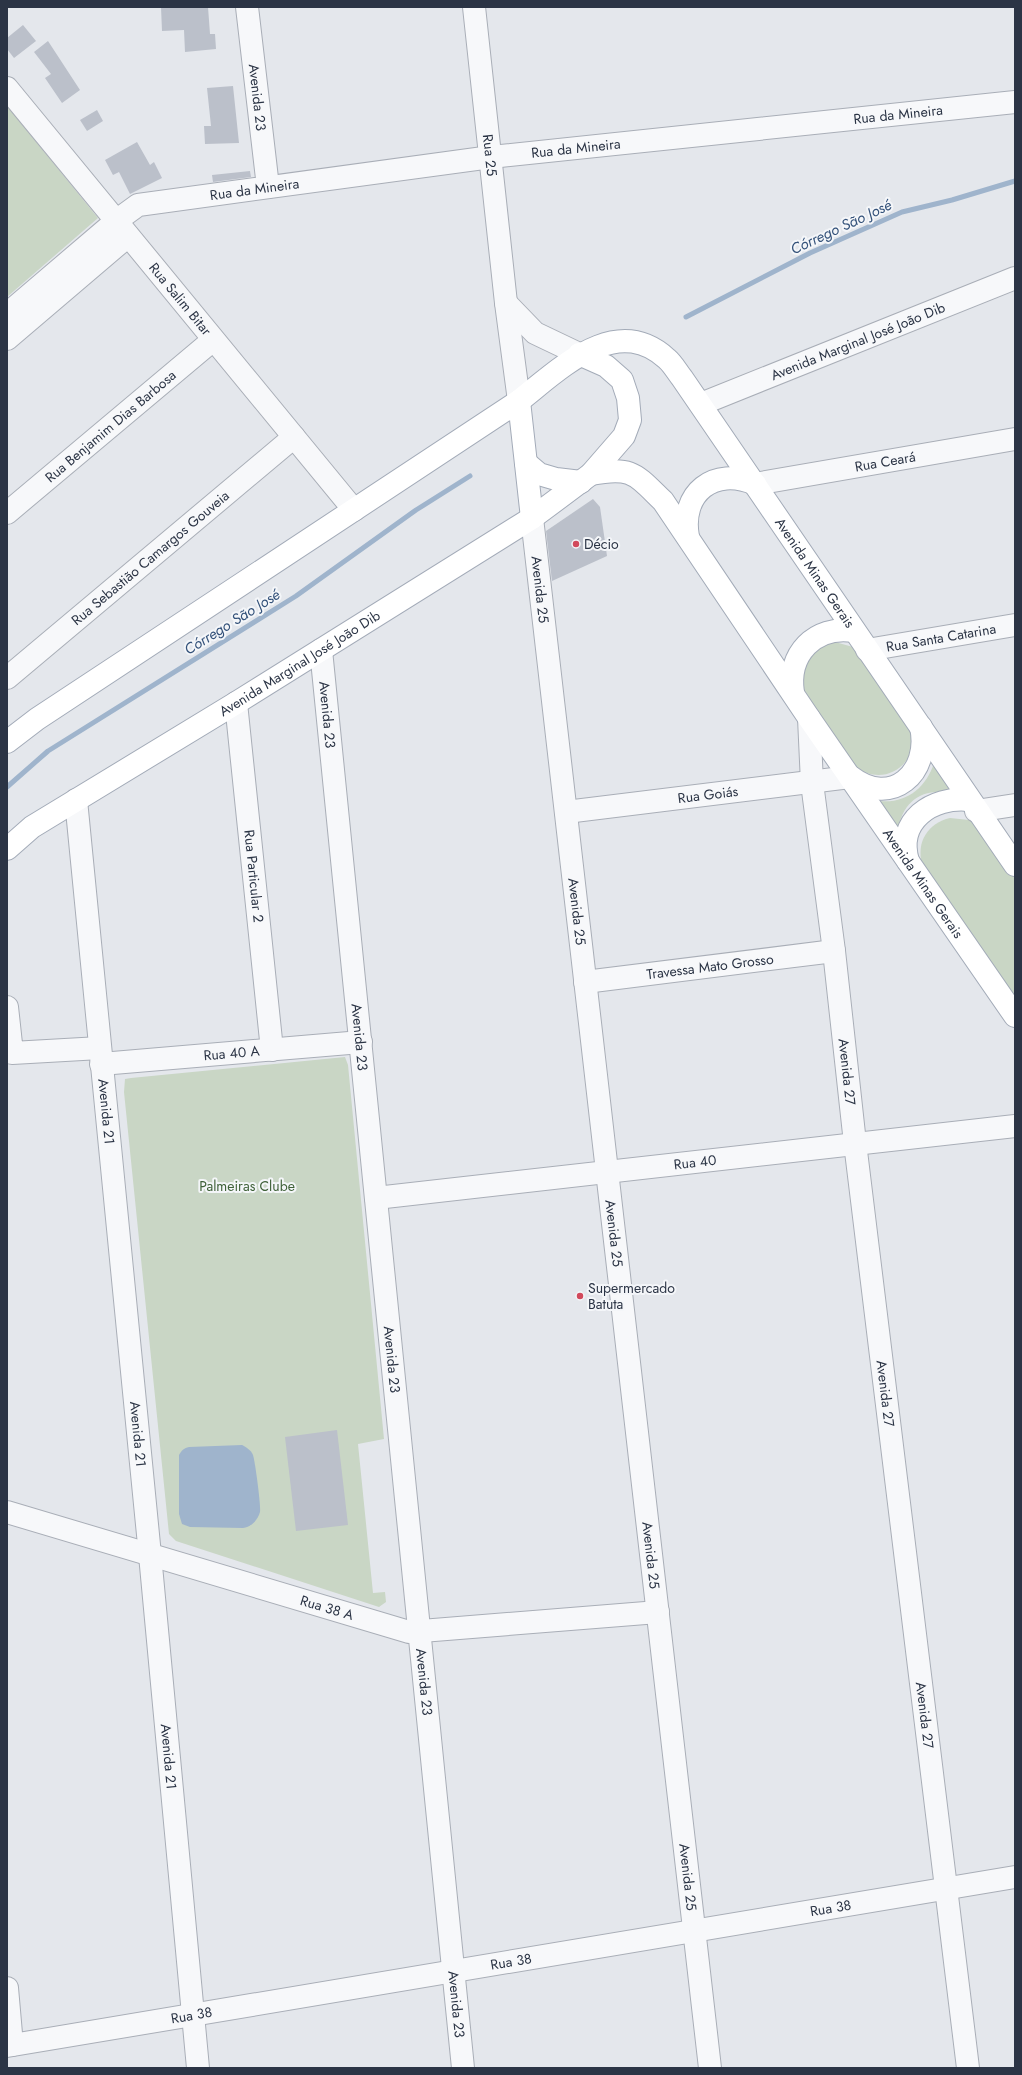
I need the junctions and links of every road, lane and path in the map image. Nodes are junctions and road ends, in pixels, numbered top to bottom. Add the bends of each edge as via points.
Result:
1 (247, 7) edge
2 (474, 7) edge
3 (7, 88) edge
4 (1015, 102) edge
5 (492, 157) junction
6 (268, 187) junction
7 (122, 229) junction
8 (1015, 278) edge
9 (506, 303) junction
10 (7, 314) edge
11 (7, 339) edge
12 (213, 340) junction
13 (579, 354) junction
14 (519, 401) junction
15 (701, 404) junction
16 (294, 437) junction
17 (1015, 439) edge
18 (526, 463) junction
19 (586, 478) junction
20 (755, 484) junction
21 (354, 510) junction
22 (7, 513) edge
23 (532, 518) junction
24 (688, 537) junction
25 (1015, 626) edge
26 (854, 631) junction
27 (321, 650) junction
28 (867, 650) junction
29 (7, 678) edge
30 (793, 693) junction
31 (236, 703) junction
32 (809, 718) junction
33 (920, 726) junction
34 (7, 742) edge
35 (850, 777) junction
36 (812, 783) junction
37 (76, 800) junction
38 (973, 805) junction
39 (1015, 805) edge
40 (566, 812) junction
41 (7, 850) edge
42 (908, 861) junction
43 (1015, 865) edge
44 (834, 950) junction
45 (585, 982) junction
46 (7, 1007) edge
47 (1015, 1016) edge
48 (361, 1042) junction
49 (272, 1050) junction
50 (101, 1056) junction
51 (1015, 1126) edge
52 (855, 1143) junction
53 (607, 1172) junction
54 (376, 1198) junction
55 (7, 1512) edge
56 (150, 1555) junction
57 (658, 1612) junction
58 (419, 1630) junction
59 (1015, 1877) edge
60 (945, 1889) junction
61 (694, 1931) junction
62 (453, 1972) junction
63 (7, 1988) edge
64 (193, 2015) junction
65 (10, 2046) edge
66 (198, 2068) edge
67 (463, 2068) edge
68 (710, 2068) edge
69 (968, 2068) edge

1 - 6 street, Avenida 23
2 - 5 street, Rua 25
3 - 7 street, Rua Salim Bitar
4 - 5 street, Rua da Mineira
5 - 6 street, Rua da Mineira
5 - 9 street, Rua 25
6 - 7 street, Rua da Mineira via 138,205
7 - 10 street
7 - 11 street
7 - 12 street, Rua Salim Bitar
8 - 15 street, Avenida Marginal José João Dib
9 - 13 street via 535,332
9 - 14 street, Rua 25
12 - 16 street, Rua Salim Bitar
12 - 22 street, Rua Benjamim Dias Barbosa
13 - 14 main road
13 - 15 main road, Avenida Minas Gerais via 597,346 624,340 648,346 667,359
13 - 19 main road via 606,366 622,380 628,398 630,420 624,436
14 - 18 main road
14 - 21 main road
15 - 20 main road, Avenida Minas Gerais
16 - 21 street, Rua Salim Bitar
16 - 29 street, Rua Sebastião Camargos Gouveia
17 - 20 street, Rua Ceará
18 - 19 main road via 539,474 556,479
18 - 23 main road
19 - 23 main road, Avenida Marginal José João Dib
19 - 24 main road, Avenida Minas Gerais via 613,470 636,475 663,501
20 - 24 main road via 728,477 715,480 703,487 693,497 687,509 685,523
20 - 26 main road, Avenida Minas Gerais
21 - 34 main road
23 - 27 main road, Avenida Marginal José João Dib
23 - 40 street, Avenida 25
24 - 30 main road, Avenida Minas Gerais
25 - 28 street, Rua Santa Catarina
26 - 28 main road, Avenida Minas Gerais
26 - 30 main road via 829,632 806,645 794,667
27 - 31 main road, Avenida Marginal José João Dib
27 - 48 street, Avenida 23
28 - 33 main road, Avenida Minas Gerais
30 - 32 main road, Avenida Minas Gerais
31 - 37 main road, Avenida Marginal José João Dib
31 - 49 street, Rua Particular 2
32 - 35 main road, Avenida Minas Gerais
32 - 36 street, Avenida 27
33 - 35 main road via 923,750 920,762 904,781 881,790 869,789
33 - 38 main road, Avenida Minas Gerais
35 - 36 street, Rua Goiás
35 - 42 main road, Avenida Minas Gerais
36 - 40 street, Rua Goiás
36 - 44 street, Avenida 27
37 - 41 main road, Avenida Marginal José João Dib via 32,827
37 - 50 street, Avenida 21
38 - 39 street
38 - 42 main road via 956,798 943,800 920,814 906,836 904,849
38 - 43 main road, Avenida Minas Gerais
40 - 45 street, Avenida 25
42 - 47 main road, Avenida Minas Gerais
44 - 45 street, Travessa Mato Grosso
44 - 52 street, Avenida 27
45 - 53 street, Avenida 25
46 - 50 street, Rua 40 A via 12,1053
48 - 49 street, Rua 40 A
48 - 54 street, Avenida 23
49 - 50 street, Rua 40 A
50 - 56 street, Avenida 21
51 - 52 street, Rua 40
52 - 53 street, Rua 40
52 - 60 street, Avenida 27
53 - 54 street, Rua 40
53 - 57 street, Avenida 25
54 - 58 street, Avenida 23
55 - 56 street, Rua 38 A
56 - 58 street, Rua 38 A via 409,1632
56 - 64 street, Avenida 21
57 - 58 street, Rua 38 A
57 - 61 street, Avenida 25
58 - 62 street, Avenida 23
59 - 60 street, Rua 38
60 - 61 street, Rua 38
60 - 69 street, Avenida 27
61 - 62 street, Rua 38
61 - 68 street, Avenida 25
62 - 64 street, Rua 38
62 - 67 street, Avenida 23
63 - 65 street
64 - 65 street, Rua 38
64 - 66 street, Avenida 21

